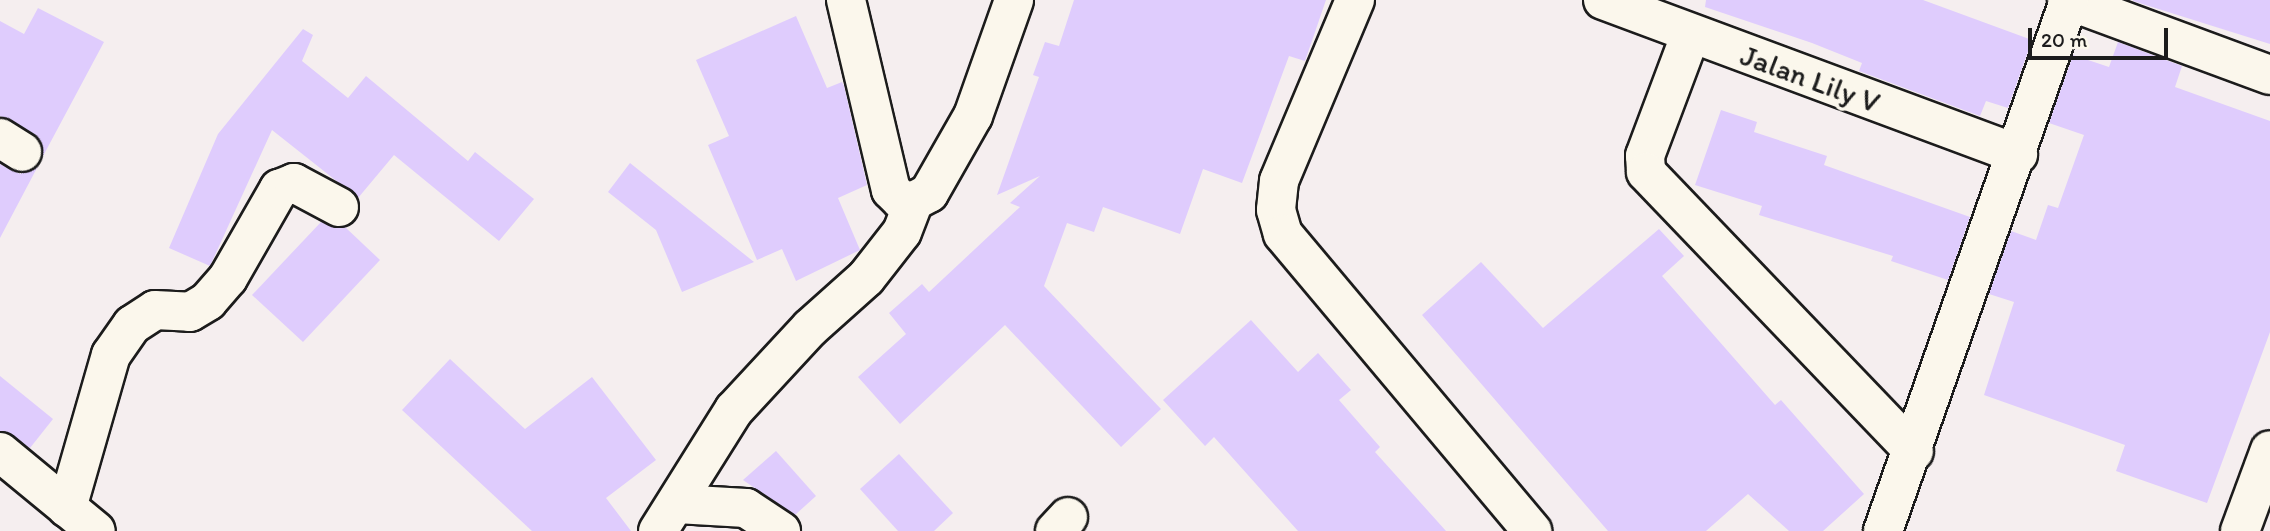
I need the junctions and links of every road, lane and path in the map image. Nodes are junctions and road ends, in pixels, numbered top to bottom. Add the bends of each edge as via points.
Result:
1 (846, 0) edge
2 (1014, 0) edge
3 (1355, 0) edge
4 (1603, 0) edge
5 (2068, 0) edge
6 (1690, 36) junction
7 (2270, 75) edge
8 (2018, 154) junction
9 (914, 201) junction
10 (339, 207) dead end
11 (2270, 450) edge
12 (1914, 451) junction
13 (0, 452) edge
14 (67, 508) junction
15 (668, 517) edge
16 (96, 531) edge
17 (781, 531) edge
18 (1532, 531) edge
19 (1883, 531) edge
20 (2240, 531) edge

1 - 9 street via 891,190 901,200
2 - 9 street via 973,116 929,193
3 - 18 street via 1279,181 1276,210 1283,234
4 - 6 street, Jalan Lily V
5 - 7 street
5 - 8 street
6 - 8 street, Jalan Lily V
6 - 12 street via 1645,156 1646,172
8 - 12 street
9 - 15 street via 902,232 866,278 758,379
10 - 14 street via 294,183 279,189 228,278 208,301 190,312 155,310 132,325 111,355
11 - 20 street
12 - 19 street
13 - 14 street
14 - 16 street
15 - 17 street via 746,508

